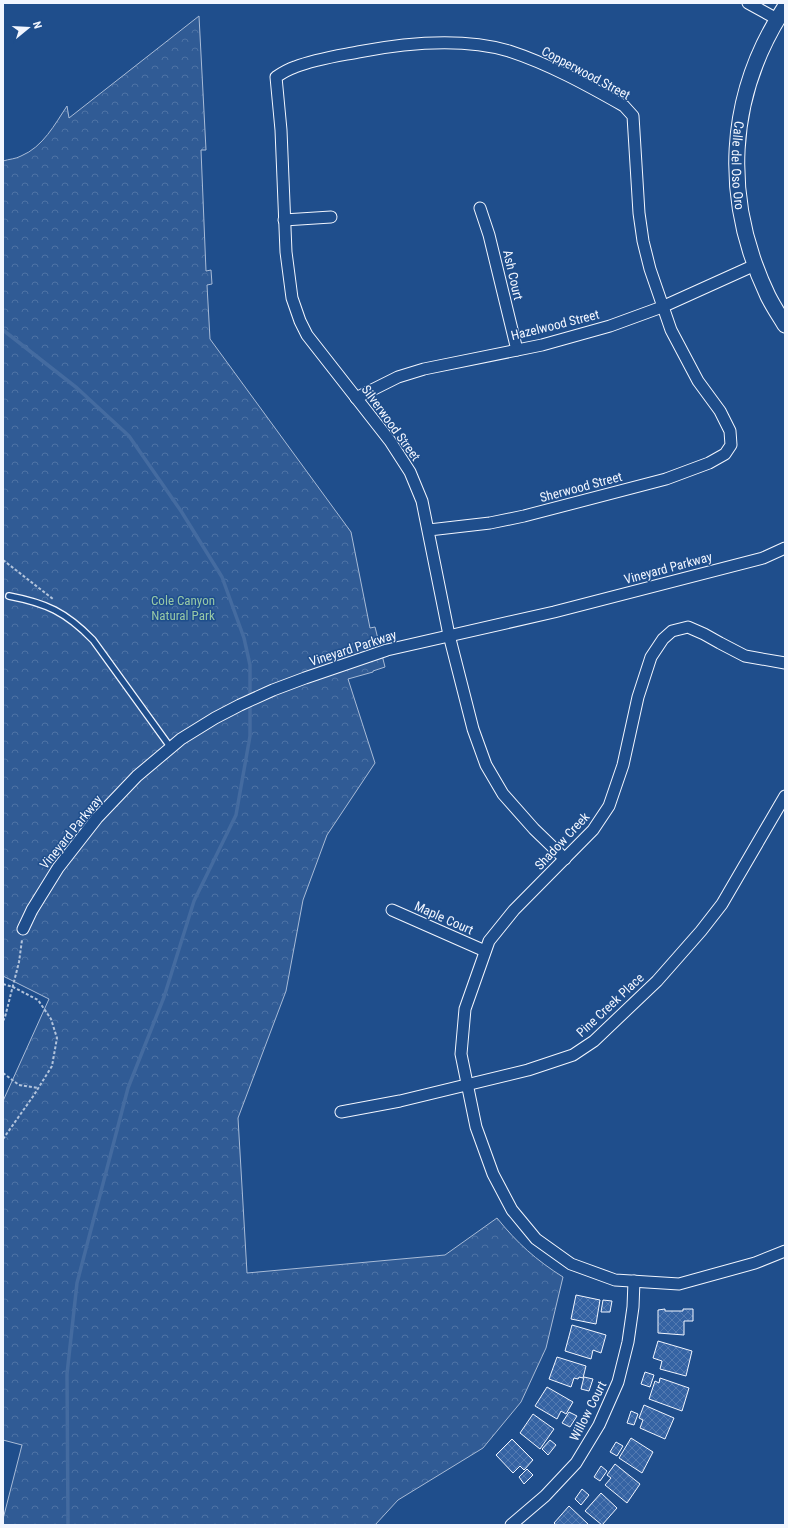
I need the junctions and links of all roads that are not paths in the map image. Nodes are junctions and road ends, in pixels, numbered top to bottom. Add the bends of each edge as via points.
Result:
1 (748, 3) edge
2 (781, 13) edge
3 (276, 76) joint
4 (480, 208) dead end
5 (331, 217) dead end
6 (284, 220) junction
7 (756, 265) junction
8 (662, 307) junction
9 (785, 325) edge
10 (517, 350) junction
11 (356, 398) junction
12 (731, 445) joint
13 (429, 530) junction
14 (785, 548) edge
15 (9, 596) dead end
16 (449, 635) junction
17 (785, 663) edge
18 (170, 748) junction
19 (785, 796) edge
20 (565, 860) junction
21 (392, 910) dead end
22 (24, 929) road end
23 (486, 951) junction
24 (468, 1085) junction
25 (341, 1112) dead end
26 (785, 1251) edge
27 (634, 1281) junction
28 (511, 1525) edge

1 - 2 street
2 - 7 main road, Calle del Oso Oro via 763,45 748,86 737,143 736,175 740,206
3 - 6 street, Silverwood Street
3 - 8 street, Copperwood Street via 296,67 404,44 476,45 507,51 541,63 624,106 633,116 643,240
4 - 10 street, Ash Court
5 - 6 street
6 - 11 street, Silverwood Street via 292,298 300,321 307,335
7 - 8 street, Hazelwood Street
7 - 9 main road, Calle del Oso Oro via 769,297
8 - 10 street, Hazelwood Street via 610,326
8 - 12 street, Copperwood Street via 698,381 720,410 730,430
10 - 11 street, Hazelwood Street via 424,369 398,377
11 - 13 street, Silverwood Street via 390,441 410,472 422,501
12 - 13 street, Sherwood Street via 725,454 709,463 666,479 524,516
13 - 16 street, Silverwood Street
14 - 16 street, Vineyard Parkway via 763,558 652,587
15 - 18 lane via 35,601 62,613 79,625 93,640
16 - 18 street, Vineyard Parkway via 387,650 273,690 215,718
16 - 20 street, Silverwood Street via 473,729 486,765 503,794
17 - 20 street, Shadow Creek via 745,656 688,627 672,631 663,639 651,657 638,697 623,765 609,806 593,830
18 - 22 street, Vineyard Parkway via 137,776 97,818 58,868 32,910
19 - 24 street, Pine Creek Place via 722,904 657,981 594,1042 573,1055 528,1070
20 - 23 street, Shadow Creek via 514,910 489,941
21 - 23 street, Maple Court
23 - 24 street, Shadow Creek via 465,1009 461,1054
24 - 25 street, Pine Creek Place
24 - 27 street, Shadow Creek via 476,1127 493,1174 512,1210 536,1239 571,1264 615,1280
26 - 27 street, Shadow Creek via 755,1263 680,1284
27 - 28 street, Willow Court via 628,1342 618,1382 599,1426 576,1463 545,1496

